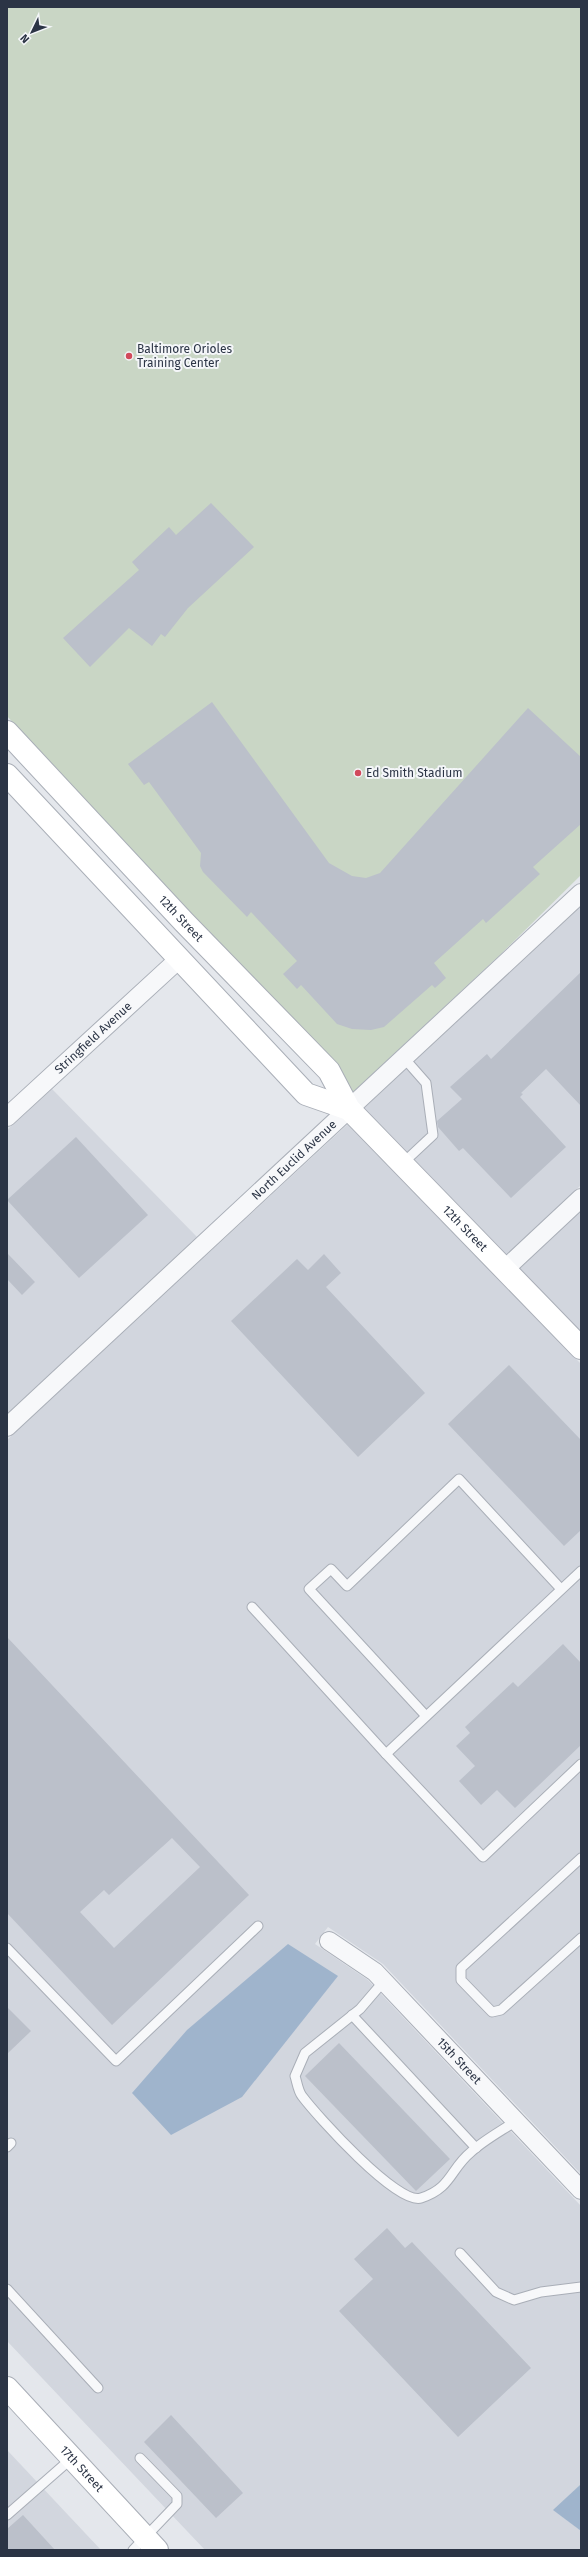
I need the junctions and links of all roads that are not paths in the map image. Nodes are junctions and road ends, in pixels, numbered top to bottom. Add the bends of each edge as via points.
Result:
1 (7, 732) edge
2 (7, 775) edge
3 (581, 893) edge
4 (179, 959) junction
5 (404, 1058) junction
6 (349, 1110) junction
7 (7, 1117) edge
8 (402, 1164) junction
9 (581, 1198) edge
10 (505, 1269) junction
11 (581, 1348) edge
12 (7, 1427) edge
13 (581, 1570) edge
14 (561, 1589) junction
15 (252, 1608) dead end
16 (426, 1716) junction
17 (386, 1754) junction
18 (581, 1764) edge
19 (581, 1858) edge
20 (258, 1926) dead end
21 (581, 1938) edge
22 (329, 1941) dead end
23 (7, 1948) edge
24 (384, 1981) junction
25 (352, 2015) junction
26 (516, 2121) junction
27 (476, 2148) junction
28 (581, 2190) edge
29 (460, 2253) dead end
30 (581, 2288) edge
31 (7, 2289) edge
32 (98, 2388) dead end
33 (9, 2395) edge
34 (72, 2457) junction
35 (140, 2458) dead end
36 (7, 2515) edge
37 (145, 2545) edge

1 - 6 street, 12th Street via 184,922 329,1071
2 - 4 street, 12th Street
3 - 5 street, North Euclid Avenue
4 - 6 street, 12th Street via 306,1094
4 - 7 street, Stringfield Avenue
5 - 6 street, North Euclid Avenue
5 - 8 lane via 426,1083 432,1135
6 - 8 street, 12th Street
6 - 12 street, North Euclid Avenue
8 - 10 street, 12th Street
9 - 10 street
10 - 11 street, 12th Street
13 - 14 lane
14 - 16 lane
14 - 16 lane via 459,1479 347,1586 331,1568 309,1589
15 - 17 lane
16 - 17 lane
17 - 18 lane via 483,1857
19 - 21 lane via 461,1968 460,1980 492,2012 501,2010
20 - 23 lane via 116,2061
22 - 24 street, 15th Street
24 - 25 lane
24 - 26 street, 15th Street
25 - 27 lane
25 - 27 lane via 305,2053 295,2076 301,2095 368,2168 403,2195 419,2199 435,2192 448,2182 470,2152
26 - 27 lane
26 - 28 street, 15th Street
29 - 30 lane via 496,2292 514,2300 541,2292
31 - 32 lane
33 - 34 street, 17th Street
34 - 36 lane
34 - 37 street, 17th Street
35 - 37 lane via 177,2496 176,2504

